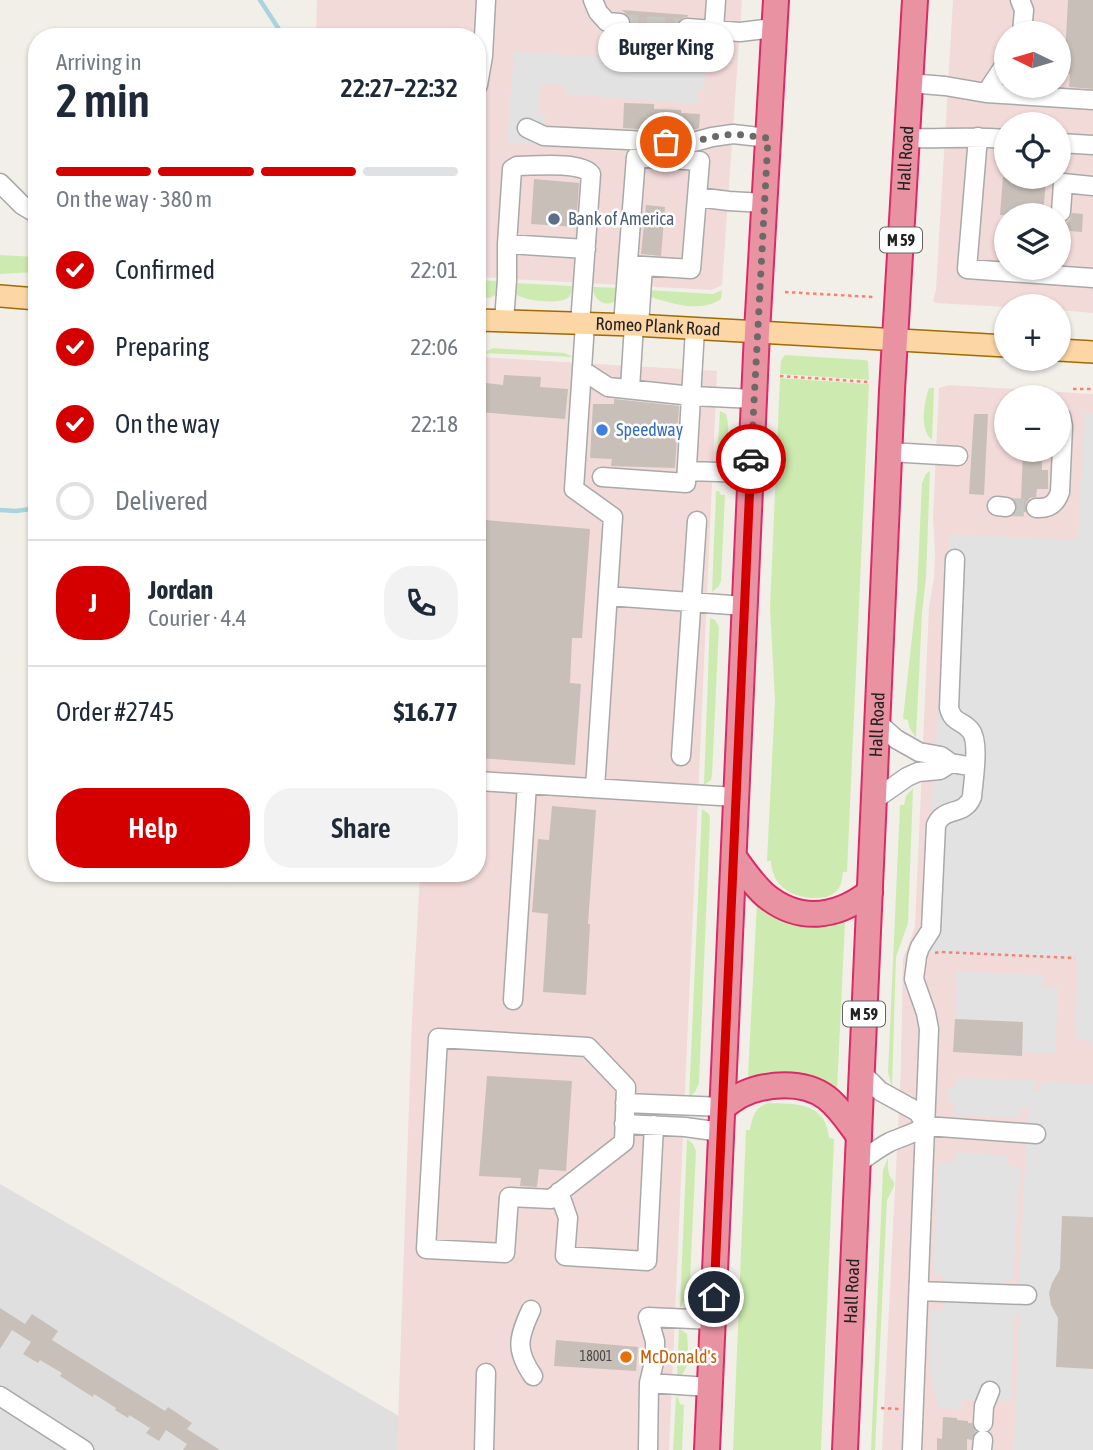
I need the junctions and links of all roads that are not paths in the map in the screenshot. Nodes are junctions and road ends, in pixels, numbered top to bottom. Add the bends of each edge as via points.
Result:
1 (486, 0) edge
2 (593, 0) edge
3 (716, 0) edge
4 (776, 0) edge
5 (1020, 0) edge
6 (913, 3) edge
7 (1023, 21) edge
8 (621, 23) tunnel mouth
9 (484, 28) edge
10 (687, 28) tunnel mouth
11 (774, 28) junction
12 (714, 30) junction
13 (994, 81) edge
14 (909, 83) junction
15 (986, 93) junction
16 (1093, 100) edge
17 (527, 128) dead end
18 (978, 136) junction
19 (768, 138) junction
20 (906, 138) junction
21 (994, 138) edge
22 (1071, 143) edge
23 (1093, 145) edge
24 (0, 183) edge
25 (1093, 186) edge
26 (697, 197) junction
27 (764, 203) junction
28 (1061, 203) edge
29 (28, 209) edge
30 (507, 244) junction
31 (586, 249) junction
32 (636, 265) junction
33 (994, 270) edge
34 (1071, 274) edge
35 (1093, 278) edge
36 (0, 296) edge
37 (28, 298) edge
38 (486, 320) edge
39 (504, 321) junction
40 (582, 324) junction
41 (632, 325) junction
42 (695, 329) junction
43 (757, 332) junction
44 (895, 341) junction
45 (994, 345) edge
46 (1071, 351) edge
47 (1093, 352) edge
48 (582, 370) junction
49 (630, 388) junction
50 (692, 396) junction
51 (754, 399) junction
52 (889, 452) junction
53 (958, 456) dead end
54 (1061, 462) edge
55 (687, 471) junction
56 (750, 473) junction
57 (602, 477) dead end
58 (1035, 508) tunnel mouth
59 (697, 521) dead end
60 (955, 559) dead end
61 (608, 596) junction
62 (692, 601) junction
63 (745, 606) junction
64 (877, 722) junction
65 (681, 756) dead end
66 (951, 763) junction
67 (974, 767) junction
68 (486, 781) edge
69 (527, 784) junction
70 (596, 789) junction
71 (736, 797) junction
72 (874, 800) junction
73 (734, 857) junction
74 (870, 892) junction
75 (513, 1000) dead end
76 (862, 1073) junction
77 (625, 1103) junction
78 (723, 1107) junction
79 (624, 1124) junction
80 (654, 1125) junction
81 (926, 1126) junction
82 (722, 1132) junction
83 (1036, 1134) dead end
84 (859, 1136) junction
85 (857, 1164) junction
86 (559, 1192) junction
87 (919, 1291) junction
88 (1027, 1295) dead end
89 (531, 1310) dead end
90 (713, 1320) junction
91 (486, 1373) dead end
92 (533, 1376) dead end
93 (649, 1383) junction
94 (709, 1387) junction
95 (990, 1391) dead end
96 (0, 1396) edge
97 (983, 1438) edge
98 (84, 1450) edge
99 (484, 1450) edge
100 (648, 1450) edge
101 (707, 1450) edge
102 (845, 1450) edge
103 (912, 1450) edge

1 - 9 street
2 - 8 street via 607,22
3 - 12 street
4 - 11 highway
5 - 7 street
6 - 14 highway, Hall Road / M 59
10 - 12 street
11 - 12 street
11 - 19 highway
13 - 15 street
14 - 15 street
14 - 20 highway, Hall Road / M 59
15 - 16 street
17 - 19 street via 544,136 690,143 733,134
18 - 20 street
18 - 21 street
18 - 33 street via 967,269
19 - 27 highway
20 - 44 highway, Hall Road / M 59
22 - 23 street
24 - 29 street
25 - 28 street via 1063,183
26 - 27 street
26 - 32 street via 691,269
26 - 32 street via 700,161 636,157
27 - 43 highway
30 - 31 street
30 - 31 street via 512,169 578,166 591,174
30 - 39 street
31 - 40 street
32 - 41 street
34 - 35 street
36 - 37 main road
38 - 39 main road, Romeo Plank Road
39 - 40 main road, Romeo Plank Road
40 - 41 main road, Romeo Plank Road
40 - 48 street
41 - 42 main road, Romeo Plank Road
41 - 49 street
42 - 43 main road, Romeo Plank Road
42 - 50 street
43 - 44 main road, Romeo Plank Road
43 - 51 highway
44 - 45 main road, Romeo Plank Road
44 - 52 highway, Hall Road / M 59
46 - 47 main road
48 - 49 street via 608,387
48 - 61 street via 574,489 613,517
49 - 50 street
50 - 51 street
50 - 55 street
51 - 56 highway
52 - 53 street
52 - 64 highway, Hall Road / M 59
54 - 58 street via 1058,500 1045,509
55 - 56 street
55 - 57 street via 686,483
56 - 63 highway
59 - 62 street
60 - 67 street via 949,708 974,737
61 - 62 street
61 - 70 street
62 - 63 street
62 - 65 street
63 - 71 highway
64 - 66 street via 909,747
64 - 72 highway, Hall Road / M 59
66 - 67 street
66 - 72 street via 907,777
67 - 81 street via 971,802 944,815 936,825 931,930 917,956 914,979 929,1029
68 - 69 street
69 - 70 street
69 - 75 street
70 - 71 street
71 - 73 highway
72 - 74 highway, Hall Road / M 59
73 - 74 highway via 763,893 793,910 836,911
73 - 78 highway
74 - 76 highway, Hall Road / M 59
76 - 81 street via 880,1091 918,1112
76 - 84 highway, Hall Road / M 59
77 - 78 street
77 - 79 street
77 - 86 street via 626,1087 589,1047 438,1038 426,1249 505,1253 509,1197 551,1199
78 - 82 highway
78 - 84 highway via 763,1087 806,1088 838,1108
79 - 80 street
79 - 86 street via 624,1142
80 - 82 street
80 - 86 street via 647,1261 565,1256 568,1218
81 - 83 street
81 - 85 street
81 - 87 street
82 - 90 highway
84 - 85 highway, Hall Road / M 59
85 - 102 highway, Hall Road / M 59
87 - 88 street
87 - 103 street
89 - 92 street via 522,1328 520,1351
90 - 93 street via 649,1317 655,1341
90 - 94 highway
91 - 99 street
93 - 94 street
93 - 100 street
94 - 101 highway
95 - 97 street via 984,1405
96 - 98 street

